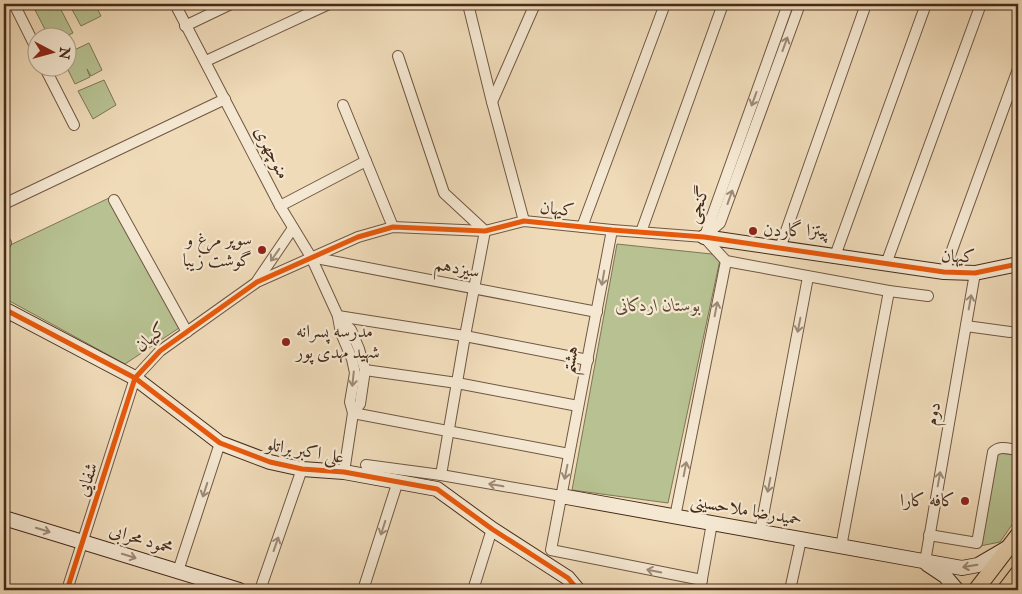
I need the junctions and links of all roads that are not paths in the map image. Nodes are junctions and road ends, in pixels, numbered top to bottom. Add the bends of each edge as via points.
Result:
1 (14, 4) edge
2 (175, 4) edge
3 (231, 4) edge
4 (329, 4) edge
5 (468, 4) edge
6 (536, 4) edge
7 (664, 4) edge
8 (723, 4) edge
9 (788, 4) edge
10 (800, 4) edge
11 (866, 4) edge
12 (926, 4) edge
13 (981, 4) edge
14 (185, 26) junction
15 (28, 32) edge
16 (398, 56) dead end
17 (206, 61) junction
18 (1018, 69) edge
19 (50, 78) edge
20 (225, 99) junction
21 (492, 102) junction
22 (343, 105) dead end
23 (74, 125) dead end
24 (366, 161) junction
25 (114, 200) dead end
26 (4, 204) edge
27 (280, 206) junction
28 (524, 221) junction
29 (394, 227) junction
30 (582, 227) junction
31 (293, 228) junction
32 (612, 230) junction
33 (486, 231) junction
34 (641, 232) junction
35 (704, 237) junction
36 (780, 248) junction
37 (835, 256) junction
38 (311, 257) junction
39 (726, 261) junction
40 (886, 264) junction
41 (1018, 264) edge
42 (944, 272) junction
43 (975, 273) junction
44 (808, 277) junction
45 (257, 282) junction
46 (474, 289) junction
47 (889, 291) junction
48 (928, 296) dead end
49 (597, 312) junction
50 (5, 314) edge
51 (338, 316) junction
52 (966, 326) junction
53 (187, 332) junction
54 (1010, 332) dead end
55 (465, 336) junction
56 (588, 360) junction
57 (365, 370) junction
58 (136, 378) junction
59 (458, 383) junction
60 (578, 406) junction
61 (353, 413) junction
62 (448, 430) junction
63 (220, 444) junction
64 (1018, 450) edge
65 (569, 454) junction
66 (366, 465) dead end
67 (302, 469) junction
68 (344, 472) junction
69 (441, 475) junction
70 (398, 481) junction
71 (561, 496) junction
72 (675, 517) junction
73 (4, 518) edge
74 (712, 523) junction
75 (492, 529) junction
76 (760, 532) junction
77 (929, 535) junction
78 (801, 540) junction
79 (1014, 541) edge
80 (82, 542) junction
81 (842, 547) junction
82 (925, 562) junction
83 (178, 572) junction
84 (1018, 573) edge
85 (701, 585) edge
86 (224, 588) edge
87 (573, 588) edge
88 (67, 590) edge
89 (239, 590) edge
90 (260, 590) edge
91 (363, 590) edge
92 (473, 590) edge
93 (790, 590) edge
94 (957, 590) edge
95 (976, 590) edge
96 (1005, 590) edge

1 - 15 street
2 - 14 street, منوچهری
3 - 14 street
4 - 17 street
5 - 21 street
6 - 21 street
7 - 30 street
8 - 34 street
9 -> 35 street, گنجی
35 -> 10 street, گنجی via 720,223
11 - 36 street
12 - 37 street
13 - 40 street
14 - 17 street, منوچهری
16 - 33 street via 444,193
17 - 20 street, منوچهری
18 - 42 street
19 - 23 street
20 - 26 street
20 - 27 street, منوچهری
21 - 28 street
22 - 24 street
24 - 27 street
24 - 29 street
25 - 53 street
27 - 31 street, منوچهری
28 - 30 street, کیهان
28 - 33 street, کیهان
29 - 33 street, کیهان
29 - 38 street, کیهان via 358,237
30 - 32 street, کیهان
31 - 38 street, منوچهری
31 -> 45 street
32 - 34 street, کیهان
32 -> 49 street, هشتم
33 - 46 street
34 - 35 street, کیهان
35 - 36 street, کیهان
35 - 39 street
36 - 37 street, کیهان
37 - 40 street, کیهان
38 - 45 street, کیهان
38 - 46 street, سیزدهم
38 - 51 street, منوچهری
39 - 44 street
72 -> 39 street
40 - 42 street, کیهان
41 - 43 street, کیهان
42 - 43 street, کیهان
52 -> 43 street, دوم
44 - 47 street
44 -> 76 street
45 - 53 street, کیهان
46 - 49 street, سیزدهم
46 - 55 street
47 - 48 street
47 - 81 street
49 - 56 street, هشتم
50 - 58 street, علی اکبر براتلو
51 - 55 street
51 - 57 street, منوچهری via 351,330
51 -> 61 street, منوچهری via 355,373 350,402
52 - 54 street
77 -> 52 street, دوم
53 - 58 street, کیهان via 160,351
55 - 56 street
55 - 59 street
56 - 60 street, هشتم
57 - 59 street
57 - 61 street, منوچهری via 360,404
58 - 63 street, علی اکبر براتلو
58 - 80 street, شفایی
59 - 60 street
59 - 62 street
60 - 65 street, هشتم
61 - 62 street
61 - 68 street, منوچهری
62 - 65 street
62 - 69 street
63 - 67 street, علی اکبر براتلو via 270,462
63 -> 83 street
64 - 77 street via 1001,448 993,452 977,543
65 -> 71 street, هشتم
66 - 69 street
67 - 68 street, علی اکبر براتلو
90 -> 67 street
68 - 70 street, علی اکبر براتلو
71 -> 69 street
70 - 75 street, علی اکبر براتلو via 437,489
70 -> 91 street
71 - 72 street, حمیدرضا ملاحسینی
85 -> 71 street, هشتم via 552,550
72 - 74 street, حمیدرضا ملاحسینی
73 -> 80 street, محمود محرابی
74 - 76 street, حمیدرضا ملاحسینی
74 - 85 street
75 - 87 street, علی اکبر براتلو via 568,578
75 - 92 street
76 - 78 street, حمیدرضا ملاحسینی
77 - 82 street, دوم
78 - 81 street, حمیدرضا ملاحسینی
78 - 93 street
79 -> 82 street, حمیدرضا ملاحسینی via 978,565 962,568
79 - 95 main road
80 -> 83 street, محمود محرابی
80 - 88 street, شفایی
81 - 82 street, حمیدرضا ملاحسینی
82 - 94 street via 945,576
83 - 86 street, محمود محرابی
84 - 96 main road
86 - 89 street, محمود محرابی

